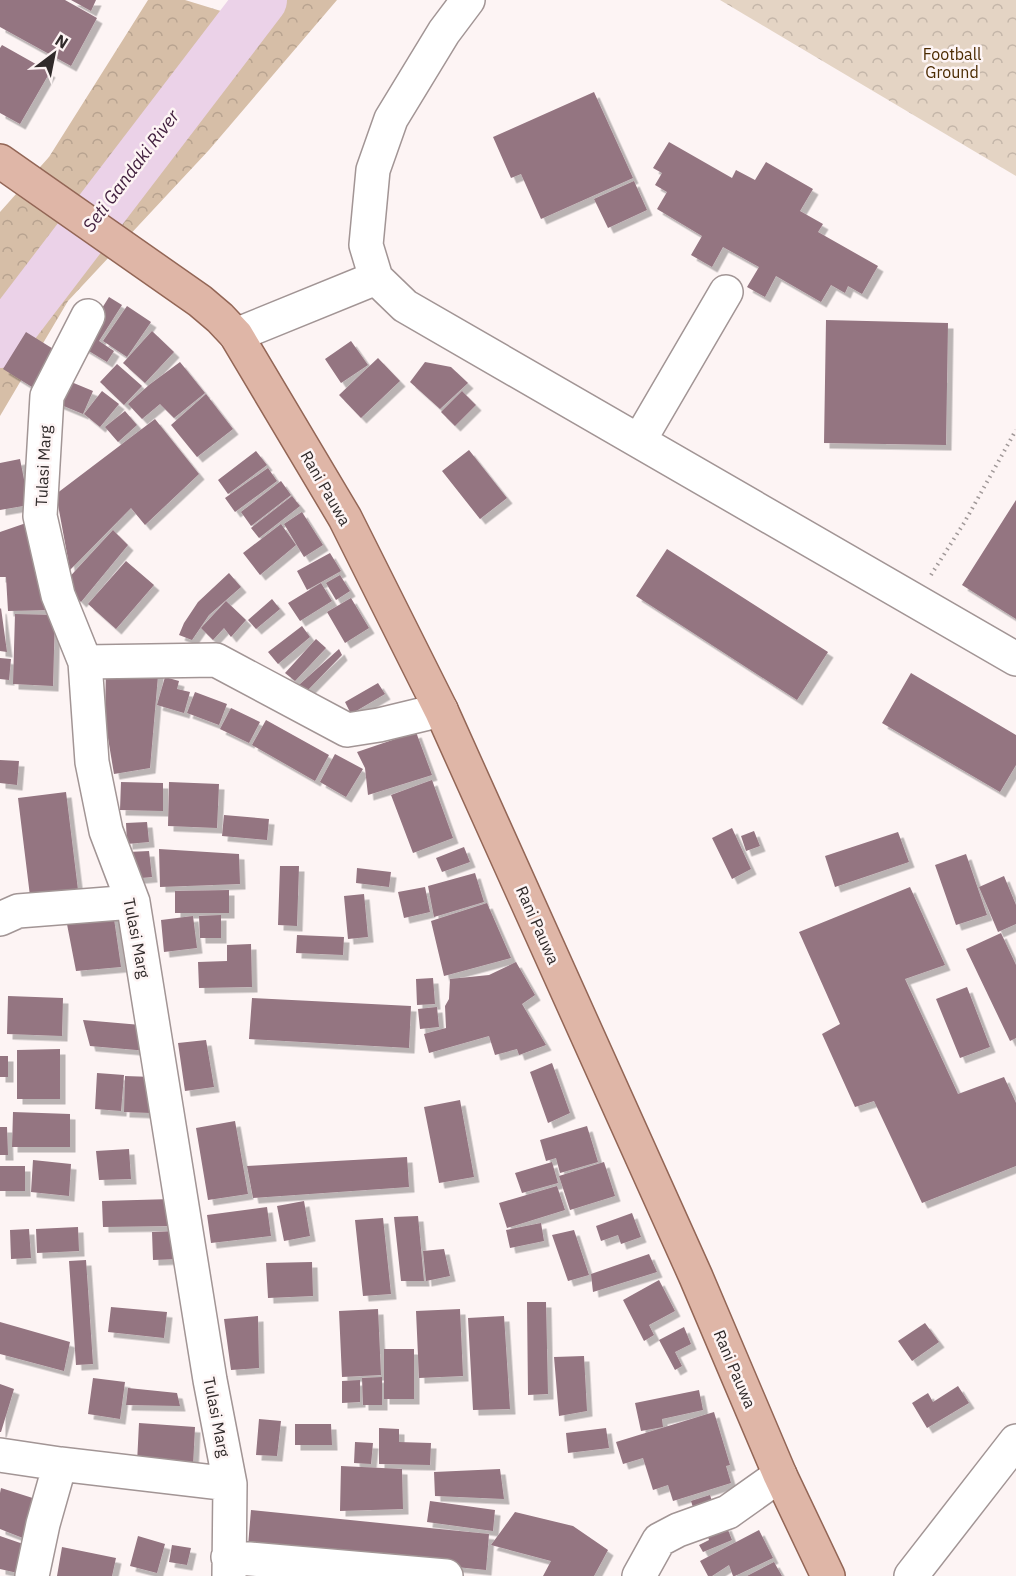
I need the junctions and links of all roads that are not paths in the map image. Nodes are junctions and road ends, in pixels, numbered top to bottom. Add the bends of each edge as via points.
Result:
1 (468, 0) edge
2 (0, 161) edge
3 (376, 278) junction
4 (726, 292) dead end
5 (88, 315) dead end
6 (236, 335) junction
7 (639, 441) junction
8 (1016, 659) edge
9 (85, 662) junction
10 (441, 710) junction
11 (133, 902) junction
12 (0, 920) edge
13 (1016, 1441) edge
14 (0, 1455) edge
15 (60, 1464) junction
16 (780, 1475) junction
17 (230, 1484) junction
18 (229, 1567) edge
19 (32, 1576) edge
20 (446, 1576) edge
21 (639, 1576) edge
22 (828, 1576) edge
23 (911, 1576) edge

1 - 3 street via 391,119 373,170 366,245
2 - 6 main road, Rani Pauwa via 200,301
3 - 6 street
3 - 7 street via 405,306
4 - 7 street
5 - 9 street, Tulasi Marg via 47,396 40,516 57,595
6 - 10 main road, Rani Pauwa via 345,518
7 - 8 street
9 - 10 street via 216,660 347,730
9 - 11 street, Tulasi Marg via 92,762 106,831
10 - 16 main road, Rani Pauwa via 696,1277
11 - 12 street via 18,911
11 - 17 street, Tulasi Marg
13 - 23 street
14 - 15 street
15 - 17 street
15 - 19 street
16 - 21 street via 728,1512 659,1539
16 - 22 main road, Rani Pauwa
17 - 18 street, Tulasi Marg
18 - 20 street

